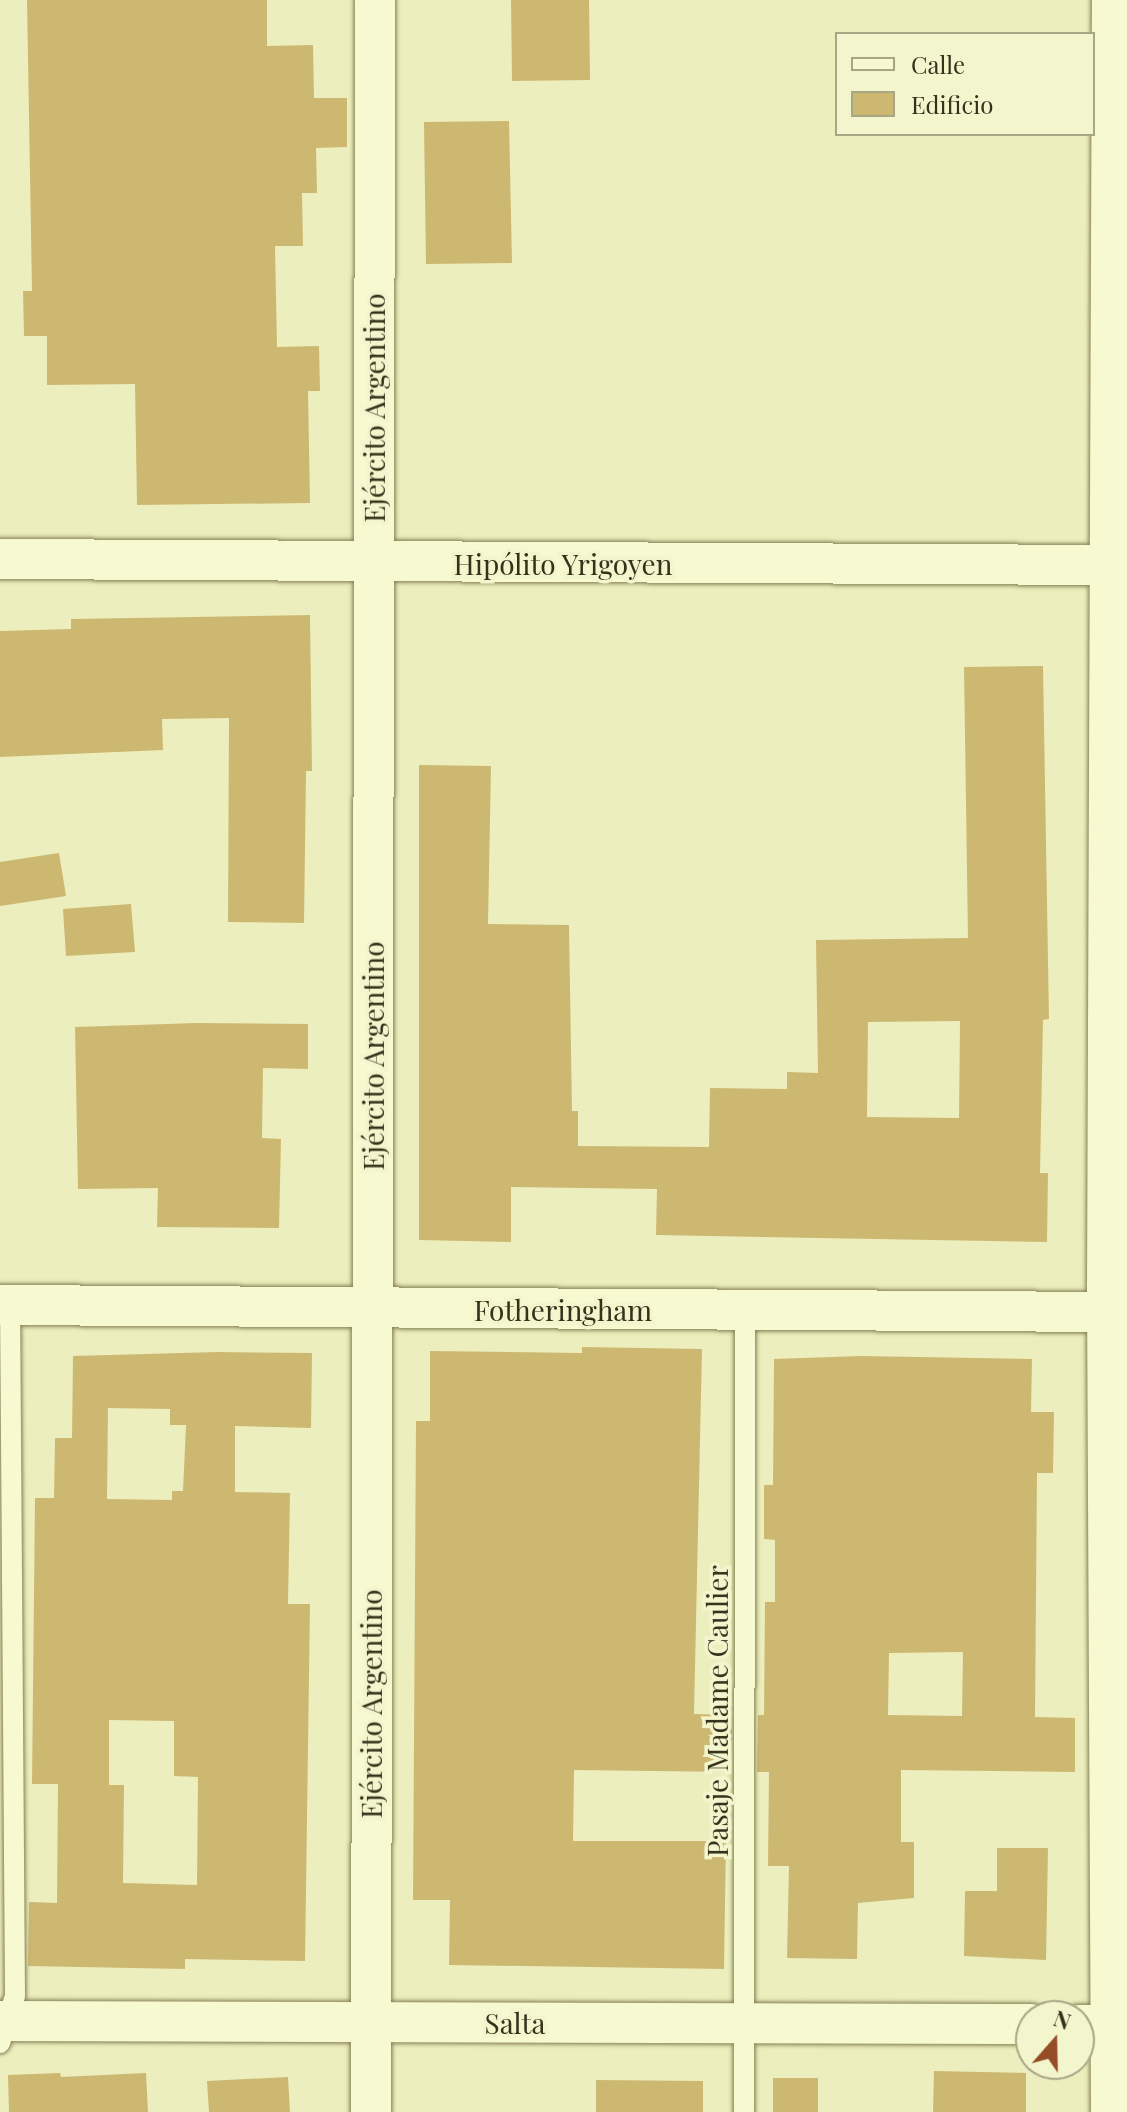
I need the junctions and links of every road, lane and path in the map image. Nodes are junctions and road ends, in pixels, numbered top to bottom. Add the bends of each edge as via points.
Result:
1 (375, 0) edge
2 (1114, 0) edge
3 (0, 559) edge
4 (374, 564) junction
5 (1119, 565) edge
6 (5, 1305) edge
7 (372, 1309) junction
8 (745, 1311) junction
9 (1118, 1312) edge
10 (745, 2023) junction
11 (371, 2024) junction
12 (1015, 2024) edge
13 (1106, 2025) edge
14 (4, 2029) edge
15 (371, 2112) edge
16 (744, 2112) edge
17 (1113, 2112) edge

1 - 4 street, Ejército Argentino
2 - 5 main road
3 - 4 street, Hipólito Yrigoyen
4 - 5 street, Hipólito Yrigoyen
4 - 7 street, Ejército Argentino
5 - 9 main road
6 - 7 street, Fotheringham
6 - 14 lane via 15,1996
7 - 8 street, Fotheringham
7 - 11 street, Ejército Argentino
8 - 9 street, Fotheringham
8 - 10 lane, Pasaje Madame Caulier
9 - 13 main road
10 - 11 street, Salta
10 - 12 street, Salta
10 - 16 lane, Pasaje Madame Caulier
11 - 14 street, Salta
11 - 15 street, Ejército Argentino
13 - 17 main road

